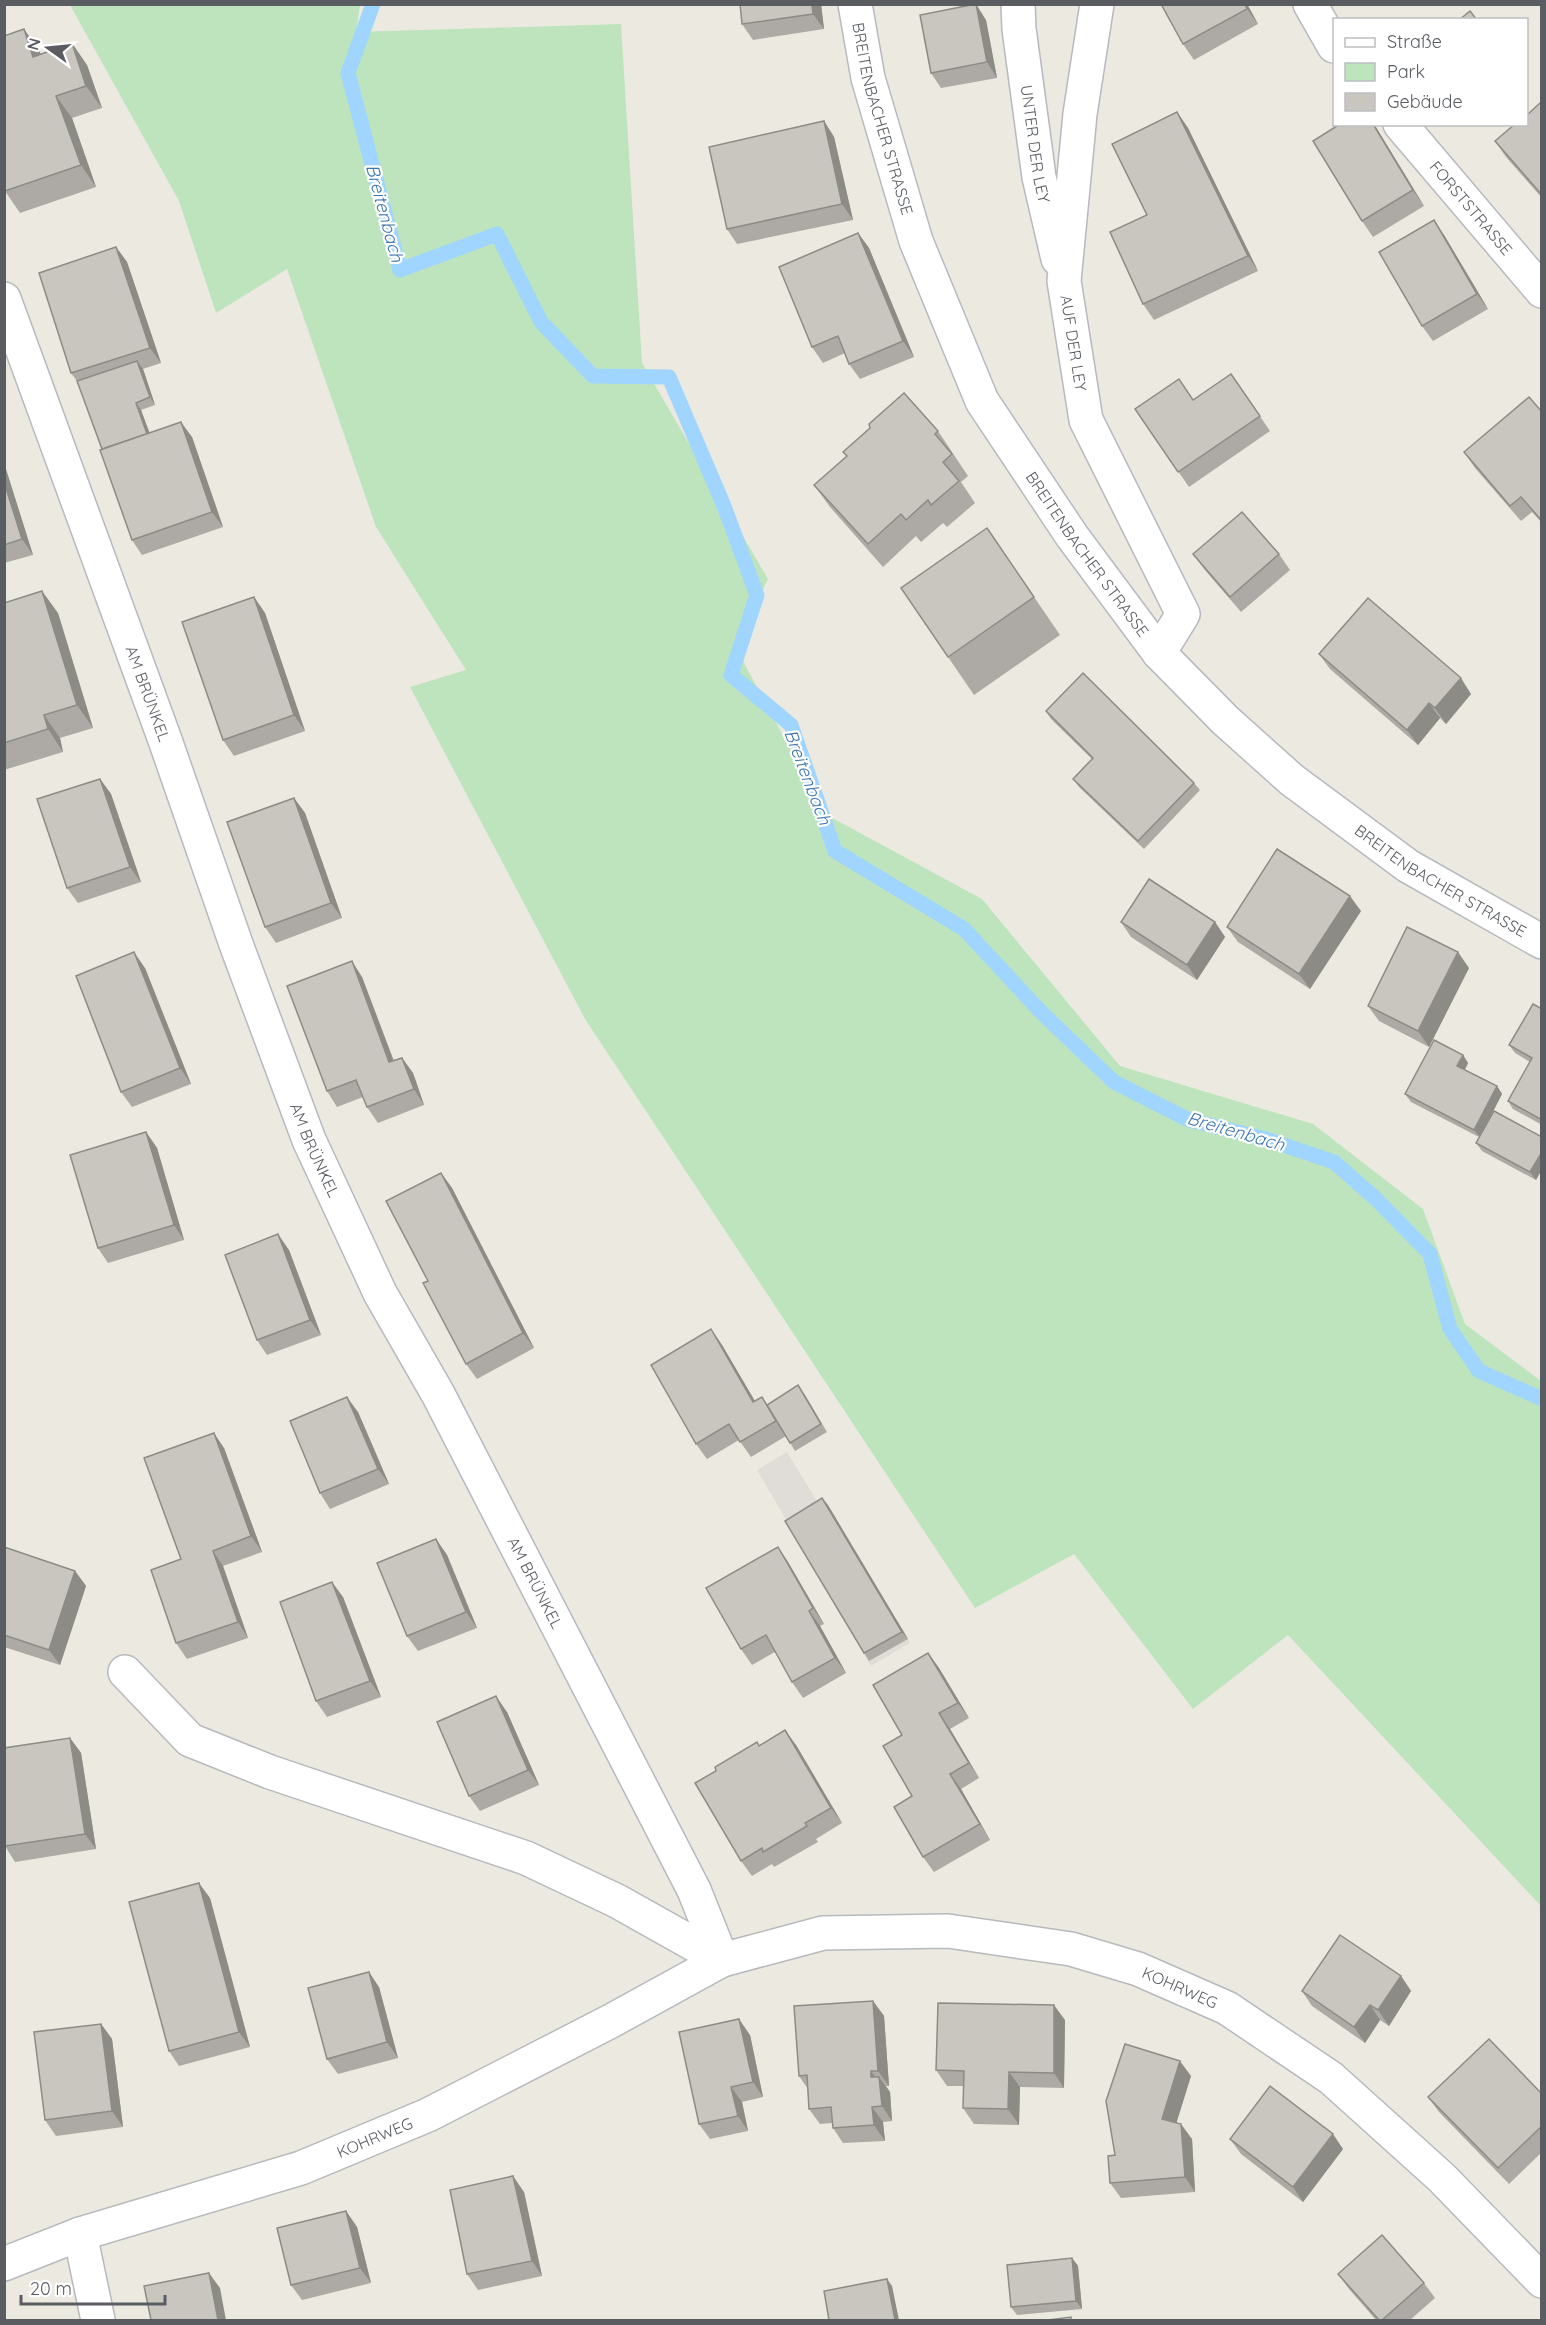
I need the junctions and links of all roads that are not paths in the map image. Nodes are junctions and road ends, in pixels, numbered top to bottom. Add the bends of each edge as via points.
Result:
1 (855, 4) edge
2 (1018, 4) edge
3 (1097, 4) edge
4 (1310, 4) edge
5 (1333, 42) edge
6 (1402, 126) edge
7 (1064, 281) junction
8 (1542, 291) edge
9 (4, 299) edge
10 (1160, 653) junction
11 (1542, 942) edge
12 (125, 1672) dead end
13 (722, 1960) junction
14 (80, 2234) junction
15 (4, 2264) edge
16 (1542, 2282) edge
17 (98, 2320) edge

1 - 10 street, BREITENBACHER STRASSE via 868,78 916,241 982,400 1072,536
2 - 7 street, UNTER DER LEY via 1039,177
3 - 7 street, AUF DER LEY via 1080,114
4 - 5 street
6 - 8 street, FORSTSTRASSE
7 - 10 street, AUF DER LEY via 1086,420 1183,614
9 - 13 street, AM BRÜNKEL via 309,1140 380,1293 443,1404 694,1890
10 - 11 street, BREITENBACHER STRASSE via 1225,720 1292,780 1408,866
12 - 13 street via 190,1740 270,1772 526,1858 617,1901
13 - 14 street, KOHRWEG via 428,2115 301,2168
13 - 16 street, KOHRWEG via 823,1933 948,1931 1071,1948 1138,1969 1227,2008 1332,2078 1442,2178
14 - 15 street, KOHRWEG
14 - 17 street

